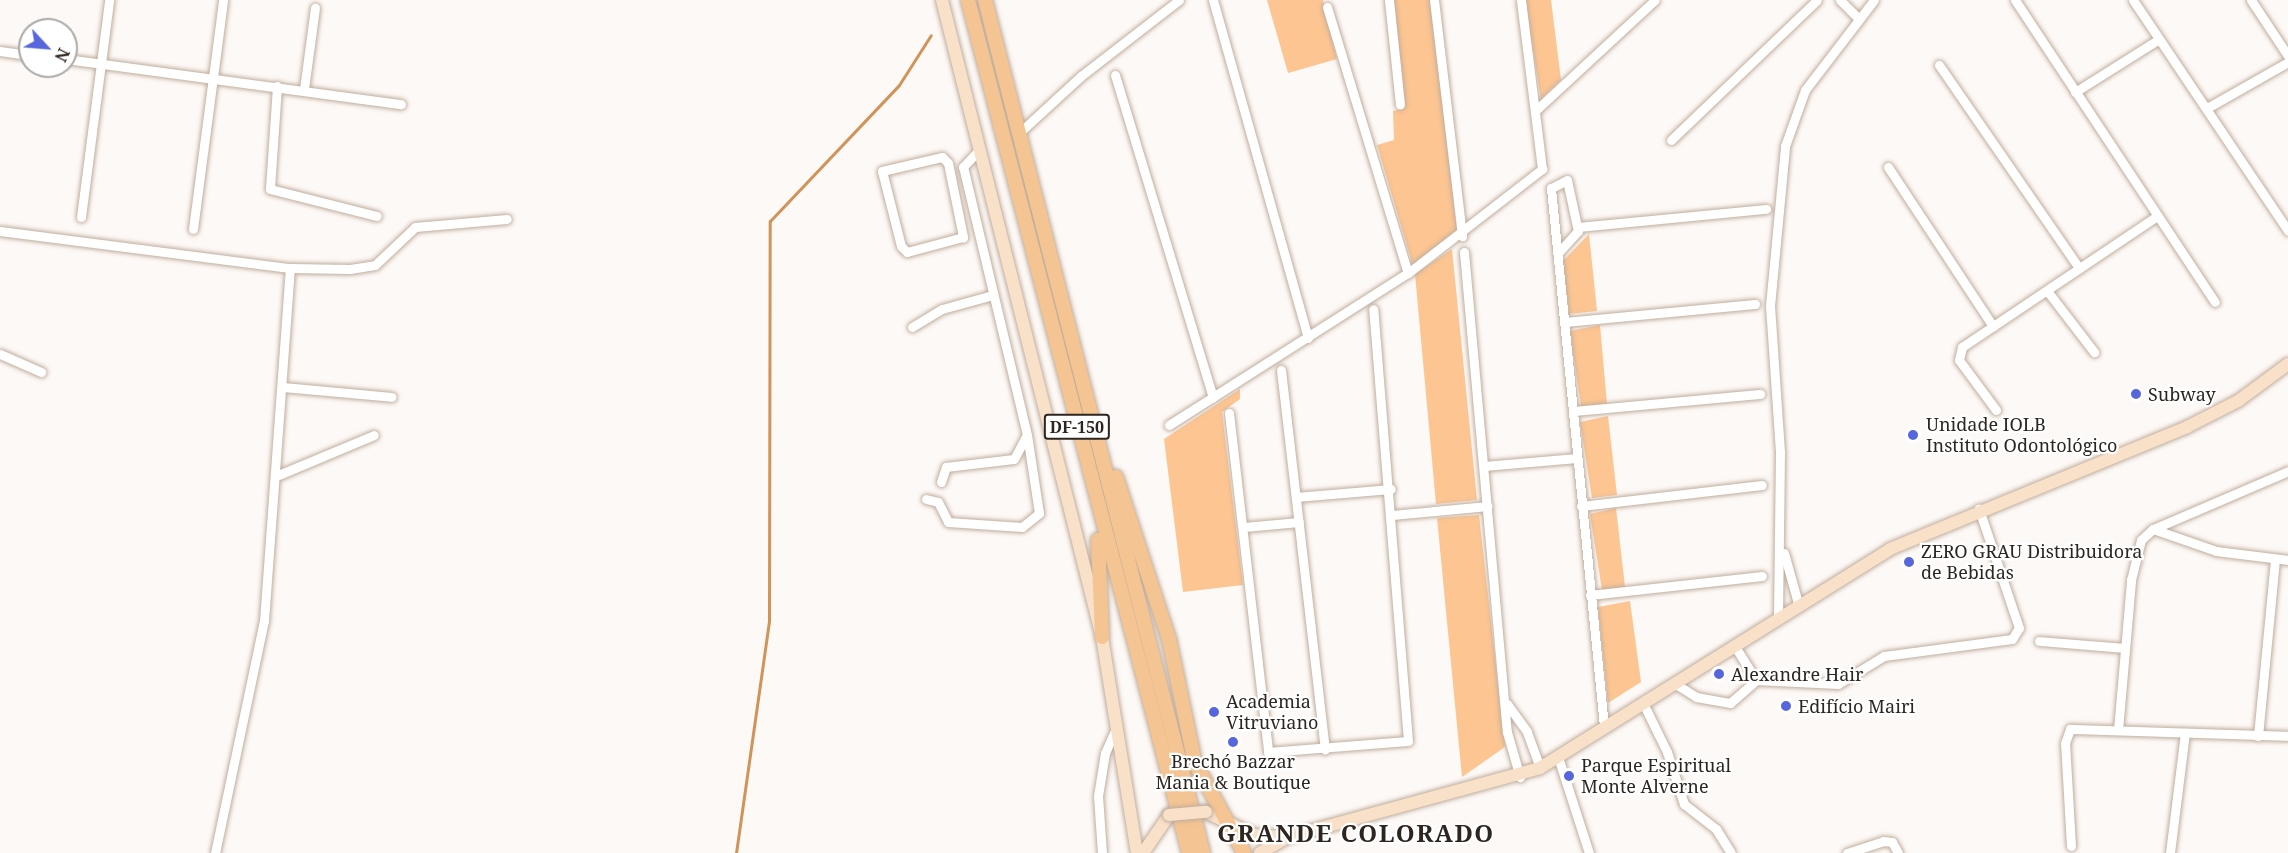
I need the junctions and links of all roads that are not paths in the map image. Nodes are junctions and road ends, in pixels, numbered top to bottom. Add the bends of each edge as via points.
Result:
1 (109, 0) edge
2 (223, 0) edge
3 (942, 0) edge
4 (968, 0) edge
5 (985, 0) edge
6 (1179, 0) edge
7 (1213, 0) edge
8 (1389, 0) edge
9 (1434, 0) edge
10 (1521, 0) edge
11 (1655, 0) edge
12 (1817, 0) edge
13 (1840, 0) edge
14 (1874, 0) edge
15 (2015, 0) edge
16 (2133, 0) edge
17 (2251, 0) edge
18 (1327, 7) dead end
19 (315, 8) dead end
20 (1859, 19) junction
21 (2159, 39) junction
22 (0, 51) edge
23 (18, 53) edge
24 (2288, 56) edge
25 (78, 60) edge
26 (2288, 62) edge
27 (100, 63) junction
28 (1938, 65) dead end
29 (1115, 75) dead end
30 (213, 79) junction
31 (277, 86) junction
32 (304, 89) junction
33 (2075, 92) junction
34 (401, 104) dead end
35 (1400, 104) dead end
36 (2207, 108) junction
37 (1535, 111) junction
38 (1019, 133) junction
39 (1671, 140) dead end
40 (980, 149) junction
41 (1888, 167) dead end
42 (969, 191) junction
43 (956, 195) junction
44 (1766, 209) dead end
45 (377, 216) dead end
46 (2157, 216) junction
47 (81, 217) dead end
48 (507, 219) dead end
49 (1578, 227) junction
50 (194, 229) dead end
51 (0, 231) edge
52 (2288, 231) edge
53 (1462, 236) junction
54 (1464, 252) dead end
55 (1558, 253) junction
56 (290, 268) junction
57 (2079, 268) junction
58 (1408, 273) junction
59 (2048, 292) junction
60 (993, 295) junction
61 (2215, 302) dead end
62 (1755, 304) dead end
63 (1373, 309) dead end
64 (1564, 322) junction
65 (1993, 326) junction
66 (912, 327) dead end
67 (1308, 338) junction
68 (2094, 352) dead end
69 (0, 354) edge
70 (2288, 364) edge
71 (1281, 370) dead end
72 (41, 372) dead end
73 (1084, 384) junction
74 (283, 387) junction
75 (1760, 394) dead end
76 (392, 397) dead end
77 (1214, 397) junction
78 (1996, 410) dead end
79 (1573, 411) junction
80 (1229, 413) dead end
81 (1169, 425) dead end
82 (374, 435) dead end
83 (1027, 435) junction
84 (1577, 458) junction
85 (1484, 466) junction
86 (2288, 471) edge
87 (276, 476) junction
88 (941, 482) dead end
89 (1762, 485) dead end
90 (1391, 489) junction
91 (1296, 497) junction
92 (926, 499) dead end
93 (1488, 506) junction
94 (1581, 506) junction
95 (1979, 508) junction
96 (1392, 515) junction
97 (1097, 517) junction
98 (1299, 522) junction
99 (1244, 527) junction
100 (2153, 529) junction
101 (1782, 545) junction
102 (2275, 559) junction
103 (2288, 560) edge
104 (1762, 576) dead end
105 (1590, 595) junction
106 (1798, 603) junction
107 (1778, 616) junction
108 (1102, 637) junction
109 (2039, 641) dead end
110 (1734, 645) junction
111 (2124, 648) junction
112 (1756, 680) junction
113 (1674, 683) junction
114 (1643, 703) junction
115 (1507, 705) junction
116 (1118, 726) junction
117 (1604, 727) junction
118 (2118, 730) junction
119 (2184, 733) junction
120 (2258, 736) junction
121 (2288, 736) edge
122 (1325, 749) junction
123 (1558, 757) junction
124 (1540, 768) junction
125 (1520, 777) junction
126 (1229, 823) junction
127 (1288, 837) junction
128 (2071, 846) dead end
129 (215, 853) edge
130 (1102, 853) edge
131 (1137, 853) edge
132 (1143, 853) edge
133 (1189, 853) edge
134 (1203, 853) edge
135 (1244, 853) edge
136 (1260, 853) edge
137 (1589, 853) edge
138 (1731, 853) edge
139 (1847, 853) edge
140 (1898, 853) edge
141 (2170, 853) edge

1 - 27 street
2 - 30 street
3 - 40 street
4 - 97 main road, DF-150
5 - 38 main road, DF-150
6 - 38 street via 1081,76
7 - 67 street
8 - 35 street
9 - 53 street
10 - 37 street
11 - 37 street
12 - 39 street
13 - 20 street
14 - 20 street
15 - 33 street
16 - 21 street
17 - 24 street
18 - 58 street
19 - 32 street
20 - 101 street via 1805,90 1785,146 1770,306
21 - 33 street
21 - 36 street
22 - 23 street
25 - 27 street
26 - 36 street
27 - 30 street
27 - 47 street
28 - 57 street
29 - 77 street
30 - 31 street
30 - 50 street
31 - 32 street
31 - 45 street via 270,189
32 - 34 street
33 - 46 street
36 - 52 street
37 - 53 street via 1542,169
38 - 73 main road, DF-150
40 - 42 street via 964,159
40 - 108 street
41 - 65 street
42 - 43 street
42 - 60 street
43 - 43 street via 963,237 907,252 901,246 882,171 944,158
44 - 49 street
46 - 57 street
46 - 61 street
48 - 56 street via 415,227 375,265
49 - 55 street
49 - 55 street via 1571,183 1554,183
51 - 56 street
53 - 58 street
54 - 85 street
55 - 64 street
56 - 74 street
57 - 59 street
58 - 67 street
59 - 65 street
59 - 68 street
60 - 66 street via 942,309
60 - 83 street
62 - 64 street
63 - 90 street
64 - 79 street
65 - 78 street via 1958,353
67 - 77 street
69 - 72 street
70 - 95 street via 2238,401 2187,428
71 - 91 street
73 - 126 main road via 1169,639 1195,763
73 - 134 main road, DF-150
74 - 76 street
74 - 87 street
75 - 79 street
77 - 81 street
79 - 84 street
80 - 99 street
82 - 87 street via 336,455
83 - 88 street via 1014,459 946,467
83 - 92 street via 1039,504 1030,524 948,522 938,502
84 - 85 street
84 - 94 street
85 - 93 street
86 - 100 street
87 - 129 street via 264,621
89 - 94 street
90 - 91 street
90 - 96 street
91 - 98 street
93 - 96 street
93 - 115 street
94 - 105 street
95 - 106 street via 1890,549
95 - 112 street via 2018,635 1884,656 1838,684
96 - 122 street via 1410,734 1401,744
97 - 108 main road
97 - 133 main road, DF-150
98 - 99 street
98 - 122 street
99 - 122 street via 1265,746 1274,754
100 - 102 street via 2185,543
100 - 111 street via 2141,540 2134,559
101 - 106 street
101 - 107 street
102 - 103 street
102 - 120 street
104 - 105 street
105 - 117 street
106 - 107 street
107 - 110 street
108 - 116 street
109 - 111 street
110 - 112 street
110 - 113 street
111 - 118 street
112 - 113 street via 1724,703 1696,697
113 - 114 street
114 - 117 street
114 - 138 street via 1667,752 1684,804 1716,829
115 - 124 street via 1527,732
115 - 125 street via 1507,732
116 - 130 street via 1105,753 1098,796
116 - 131 street
117 - 123 street
118 - 119 street
118 - 128 street via 2078,728 2067,734
119 - 120 street
119 - 141 street
120 - 121 street
123 - 124 street
123 - 137 street
124 - 125 street
125 - 127 street
126 - 127 street via 1254,835
126 - 132 street, bridge via 1206,813 1169,815
126 - 135 main road
127 - 136 street
139 - 140 street via 1882,841 1892,842

